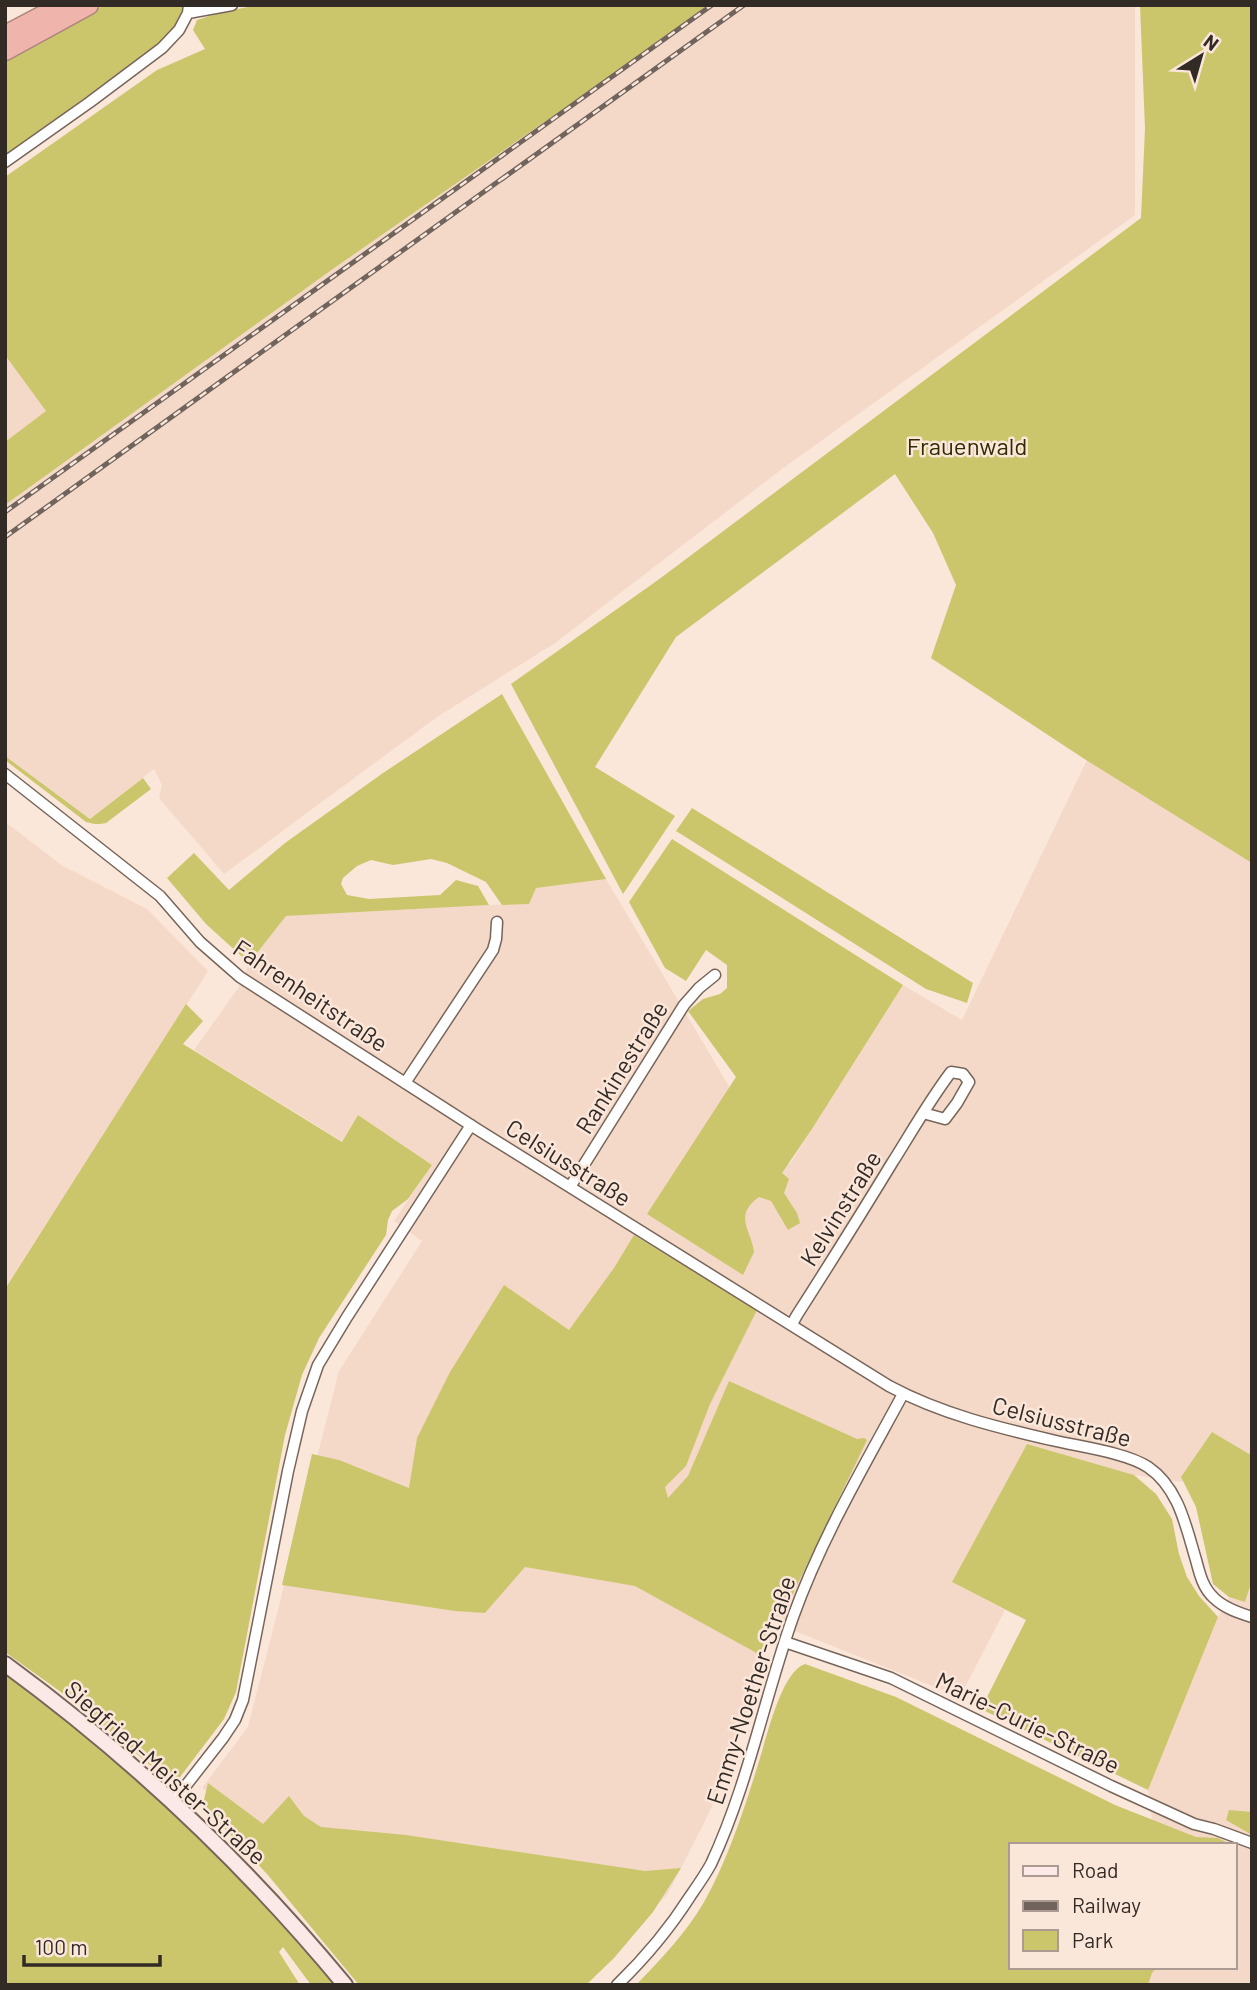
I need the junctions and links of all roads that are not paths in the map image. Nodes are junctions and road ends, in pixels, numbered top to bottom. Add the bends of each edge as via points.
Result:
1 (62, 5) edge
2 (89, 5) edge
3 (232, 5) edge
4 (188, 9) edge
5 (5, 35) edge
6 (5, 51) edge
7 (5, 162) edge
8 (5, 774) edge
9 (496, 922) dead end
10 (715, 975) dead end
11 (405, 1083) junction
12 (923, 1113) junction
13 (471, 1125) junction
14 (570, 1187) junction
15 (792, 1324) junction
16 (904, 1394) junction
17 (1252, 1617) edge
18 (785, 1642) junction
19 (5, 1664) edge
20 (173, 1802) junction
21 (1252, 1843) edge
22 (345, 1985) edge
23 (617, 1985) edge

1 - 5 highway
2 - 6 highway
3 - 4 street
4 - 7 street via 179,30 162,48
8 - 11 street, Fahrenheitstraße via 160,896 200,942 240,977
9 - 11 street via 493,950
10 - 14 street, Rankinestraße via 684,1005
11 - 13 street, Fahrenheitstraße
12 - 12 street, Kelvinstraße via 951,1072 963,1074 969,1082 945,1119
12 - 15 street, Kelvinstraße
13 - 14 street, Celsiusstraße
13 - 20 street, Celsiusstraße via 318,1365 288,1471 243,1700 223,1738
14 - 15 street, Celsiusstraße
15 - 16 street, Celsiusstraße
16 - 17 street, Celsiusstraße via 981,1423 1148,1467 1166,1484 1182,1512 1205,1588 1221,1604
16 - 18 street, Emmy-Noether-Straße via 828,1535
18 - 21 street, Marie-Curie-Straße via 891,1678 1194,1824
18 - 23 street, Emmy-Noether-Straße via 733,1812 710,1866 671,1926
19 - 20 street, Siegfried-Meister-Straße
20 - 22 street, Siegfried-Meister-Straße via 268,1896

